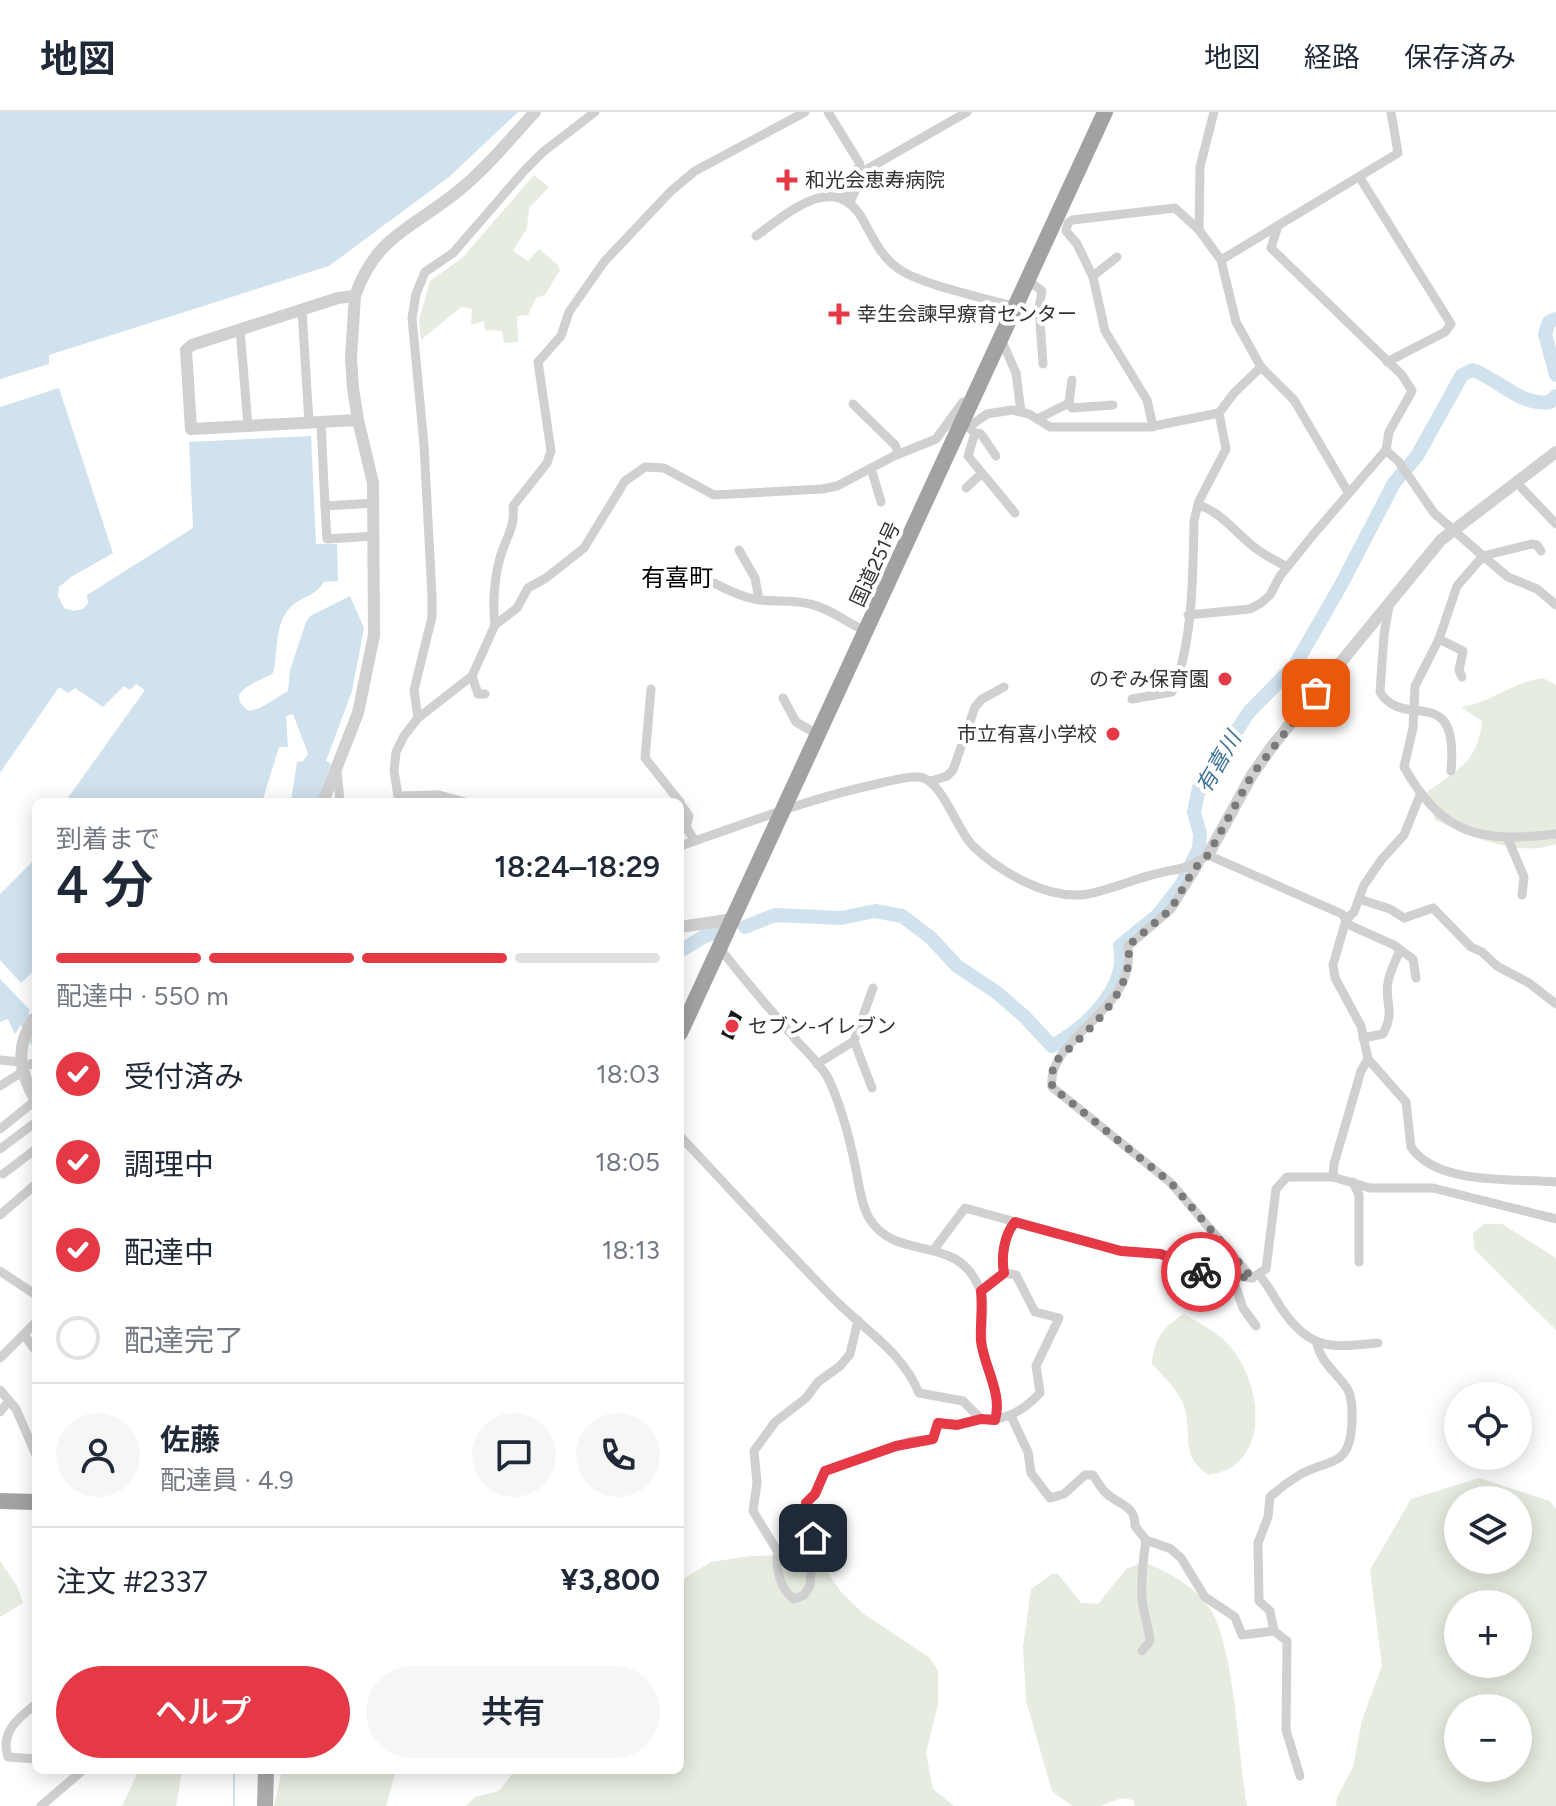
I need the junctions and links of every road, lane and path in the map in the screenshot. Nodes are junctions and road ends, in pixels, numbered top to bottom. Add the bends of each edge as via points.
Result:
1 (535, 112) edge
2 (595, 112) edge
3 (805, 112) edge
4 (828, 112) edge
5 (967, 112) edge
6 (1105, 112) edge
7 (1214, 112) edge
8 (1391, 112) edge
9 (1360, 178) junction
10 (846, 200) junction
11 (1277, 229) junction
12 (1199, 230) junction
13 (756, 236) dead end
14 (1117, 257) dead end
15 (1221, 260) junction
16 (1093, 276) junction
17 (1028, 280) junction
18 (355, 296) junction
19 (1016, 307) junction
20 (302, 310) junction
21 (240, 329) junction
22 (1001, 338) junction
23 (1387, 362) junction
24 (1043, 364) dead end
25 (1261, 367) junction
26 (1072, 380) dead end
27 (971, 403) junction
28 (1069, 403) junction
29 (853, 404) dead end
30 (1113, 405) dead end
31 (1021, 412) junction
32 (1219, 413) junction
33 (1037, 419) junction
34 (358, 420) junction
35 (315, 423) junction
36 (248, 426) junction
37 (969, 427) junction
38 (1153, 427) junction
39 (1386, 450) junction
40 (1556, 452) edge
41 (899, 454) junction
42 (996, 456) dead end
43 (871, 468) junction
44 (981, 474) junction
45 (1516, 482) junction
46 (966, 488) dead end
47 (1348, 492) junction
48 (881, 502) dead end
49 (374, 503) junction
50 (1198, 505) junction
51 (325, 506) junction
52 (1015, 513) dead end
53 (1556, 524) edge
54 (1453, 530) junction
55 (375, 536) junction
56 (739, 550) dead end
57 (1541, 551) dead end
58 (1483, 556) junction
59 (1287, 567) junction
60 (714, 583) dead end
61 (759, 600) junction
62 (1556, 605) edge
63 (1389, 606) junction
64 (1188, 615) junction
65 (495, 625) junction
66 (866, 631) junction
67 (1439, 639) junction
68 (472, 676) junction
69 (1462, 677) dead end
70 (1004, 687) dead end
71 (651, 689) dead end
72 (485, 694) dead end
73 (783, 698) dead end
74 (1132, 699) dead end
75 (1413, 709) junction
76 (418, 718) junction
77 (817, 734) junction
78 (336, 768) junction
79 (1451, 771) dead end
80 (931, 781) junction
81 (1420, 795) junction
82 (325, 798) edge
83 (340, 798) edge
84 (398, 798) edge
85 (408, 798) edge
86 (450, 798) edge
87 (677, 798) edge
88 (684, 808) edge
89 (779, 812) junction
90 (1556, 834) edge
91 (1508, 839) junction
92 (695, 841) junction
93 (684, 845) edge
94 (1203, 859) junction
95 (1522, 895) dead end
96 (1359, 899) junction
97 (733, 919) junction
98 (1346, 922) junction
99 (684, 926) edge
100 (719, 947) junction
101 (1400, 950) junction
102 (1416, 978) dead end
103 (873, 988) dead end
104 (1556, 1004) edge
105 (32, 1023) edge
106 (684, 1024) edge
107 (1363, 1038) junction
108 (854, 1041) junction
109 (1368, 1059) junction
110 (0, 1060) edge
111 (25, 1064) edge
112 (817, 1064) junction
113 (0, 1086) edge
114 (32, 1088) edge
115 (872, 1088) dead end
116 (32, 1104) edge
117 (32, 1125) edge
118 (0, 1129) edge
119 (684, 1140) edge
120 (0, 1149) edge
121 (32, 1152) edge
122 (3, 1174) dead end
123 (1333, 1177) junction
124 (1353, 1182) junction
125 (1556, 1182) edge
126 (32, 1187) edge
127 (0, 1215) edge
128 (1556, 1219) edge
129 (1015, 1222) junction
130 (935, 1248) junction
131 (1359, 1262) dead end
132 (0, 1271) edge
133 (1004, 1273) junction
134 (1232, 1276) junction
135 (1256, 1277) junction
136 (981, 1291) junction
137 (32, 1292) edge
138 (858, 1320) junction
139 (32, 1326) edge
140 (1256, 1326) dead end
141 (24, 1335) junction
142 (1378, 1343) dead end
143 (1317, 1344) junction
144 (32, 1346) edge
145 (0, 1358) edge
146 (0, 1390) edge
147 (9, 1401) junction
148 (0, 1412) edge
149 (1011, 1416) junction
150 (981, 1419) junction
151 (995, 1420) junction
152 (32, 1434) edge
153 (0, 1501) edge
154 (32, 1502) edge
155 (1146, 1540) junction
156 (1274, 1631) junction
157 (1142, 1651) dead end
158 (32, 1707) edge
159 (32, 1759) edge
160 (78, 1774) edge
161 (266, 1774) edge
162 (1300, 1776) dead end
163 (41, 1806) edge
164 (265, 1806) edge

1 - 18 street via 465,185 377,252
2 - 76 street via 534,161 453,253 425,272 416,294 412,318 432,596 414,690
3 - 65 street via 695,171 671,191 604,262 569,312 561,336 538,362 551,451 513,506 515,522 502,550
4 - 10 street via 860,164
5 - 10 street via 864,171
6 - 17 highway, 国道251号
7 - 12 street via 1200,167
8 - 9 street via 1398,153
9 - 11 street
9 - 23 street via 1451,324
10 - 13 street via 823,197 804,202
10 - 19 street via 899,270
11 - 15 street
11 - 23 street via 1271,248
12 - 15 street
12 - 16 street via 1175,208 1072,220 1066,231
14 - 16 street
15 - 25 street via 1236,322
16 - 38 street via 1105,331 1147,400
17 - 19 highway, 国道251号
17 - 24 street via 1042,291
18 - 20 street
18 - 34 street via 351,358
19 - 22 highway, 国道251号
20 - 21 street
20 - 35 street
21 - 36 street
21 - 36 street via 186,350 191,429
22 - 27 highway, 国道251号
22 - 31 street via 1016,373
23 - 39 street via 1412,391 1389,432
25 - 32 street
25 - 47 street via 1294,400
26 - 28 street
27 - 37 highway, 国道251号
27 - 41 street via 963,402 936,439
28 - 30 street via 1072,408
28 - 33 street
29 - 41 street
31 - 33 street
31 - 37 street via 987,414
32 - 38 street
32 - 50 street via 1226,449
33 - 38 street via 1050,427
34 - 35 street
34 - 49 street
35 - 36 street
35 - 51 street
37 - 42 street via 981,434
37 - 44 street via 968,456
37 - 66 highway, 国道251号
39 - 47 street
39 - 54 street
40 - 45 street
41 - 43 street
43 - 48 street
43 - 65 street via 822,489 714,495 664,468 645,467 625,481 584,548 528,588 517,608
44 - 46 street
44 - 52 street
45 - 53 street
45 - 54 street
47 - 59 street
49 - 51 street
49 - 55 street
50 - 59 street via 1213,509 1255,549
50 - 64 street
51 - 55 street via 327,539
54 - 58 street
54 - 63 street
55 - 78 street via 374,635 367,677
56 - 61 street via 755,578
57 - 58 street via 1532,544
58 - 62 street
58 - 67 street via 1457,586
59 - 64 street via 1270,595 1250,609
60 - 61 street
61 - 66 street via 808,603
63 - 75 street via 1380,692 1390,704
63 - 94 street via 1273,745
64 - 74 street via 1187,647 1172,692
65 - 68 street
66 - 77 highway, 国道251号
67 - 69 street via 1463,651
67 - 75 street via 1415,686
68 - 72 street via 478,694
68 - 76 street
70 - 80 street via 975,707 953,770
71 - 87 street via 645,758
73 - 77 street via 796,722
75 - 79 street via 1448,724
75 - 81 street via 1404,767
76 - 84 street via 396,752
77 - 89 highway, 国道251号
78 - 82 street
78 - 83 street
80 - 89 street via 909,778 856,788
80 - 94 street via 973,846 1035,885 1079,895 1176,872
81 - 91 street via 1469,833
81 - 96 street via 1404,835 1382,859
85 - 86 street
88 - 92 street via 689,816 686,827
89 - 92 street
89 - 97 highway, 国道251号
90 - 91 street
91 - 95 street via 1524,877
92 - 93 street
94 - 98 street via 1342,914
94 - 135 street via 1171,909 1128,946 1131,961 1121,988 1053,1064 1052,1087 1171,1183
96 - 98 street
96 - 104 street via 1404,918 1433,908 1471,947
97 - 99 street
97 - 100 highway, 国道251号
98 - 101 street
98 - 107 street via 1333,965
100 - 106 highway, 国道251号
100 - 112 street
101 - 102 street via 1413,959
101 - 107 street via 1388,982 1388,1024 1383,1034
103 - 108 street
105 - 111 street via 25,1033
107 - 109 street
108 - 112 street
108 - 115 street
109 - 123 street
109 - 125 street via 1406,1102 1415,1154 1441,1170
110 - 111 street
111 - 113 street
111 - 114 street
112 - 130 street via 843,1119 869,1218 889,1238 915,1248
116 - 118 street
117 - 120 street
119 - 138 street
121 - 122 street
123 - 124 street
123 - 135 street via 1287,1177 1279,1182 1266,1269
124 - 128 street via 1370,1188 1433,1188
124 - 131 street via 1359,1195
126 - 127 street
129 - 130 street via 965,1208
129 - 133 street via 1002,1261
129 - 134 street via 1121,1251 1161,1254 1202,1272
130 - 136 street via 964,1264
132 - 137 street
133 - 136 street
133 - 149 street via 1016,1275 1035,1312 1059,1318 1036,1366 1040,1393
134 - 135 street
134 - 140 street
135 - 143 street
136 - 151 street via 981,1339 998,1403
138 - 150 street via 896,1354 919,1393 963,1401
138 - 150 street via 850,1354 775,1422 754,1451 753,1511 778,1552 776,1566 787,1594 794,1599 810,1586 815,1516 806,1503 825,1471 933,1439 938,1423
139 - 141 street
141 - 144 street
141 - 145 street
142 - 143 street
143 - 156 street via 1321,1358 1352,1400 1351,1430 1348,1447 1333,1464 1300,1475 1270,1497 1258,1543 1259,1601 1270,1611
146 - 147 street
147 - 148 street
147 - 152 street
149 - 151 street
149 - 155 street via 1028,1452 1031,1473 1050,1498 1093,1475 1103,1490 1131,1509
150 - 151 street
153 - 154 highway
155 - 156 street via 1181,1558 1205,1597 1235,1617 1242,1635
155 - 157 street via 1142,1600 1150,1641
156 - 162 street via 1287,1641 1286,1730
158 - 159 street via 3,1736 8,1757
160 - 163 street
161 - 164 main road

